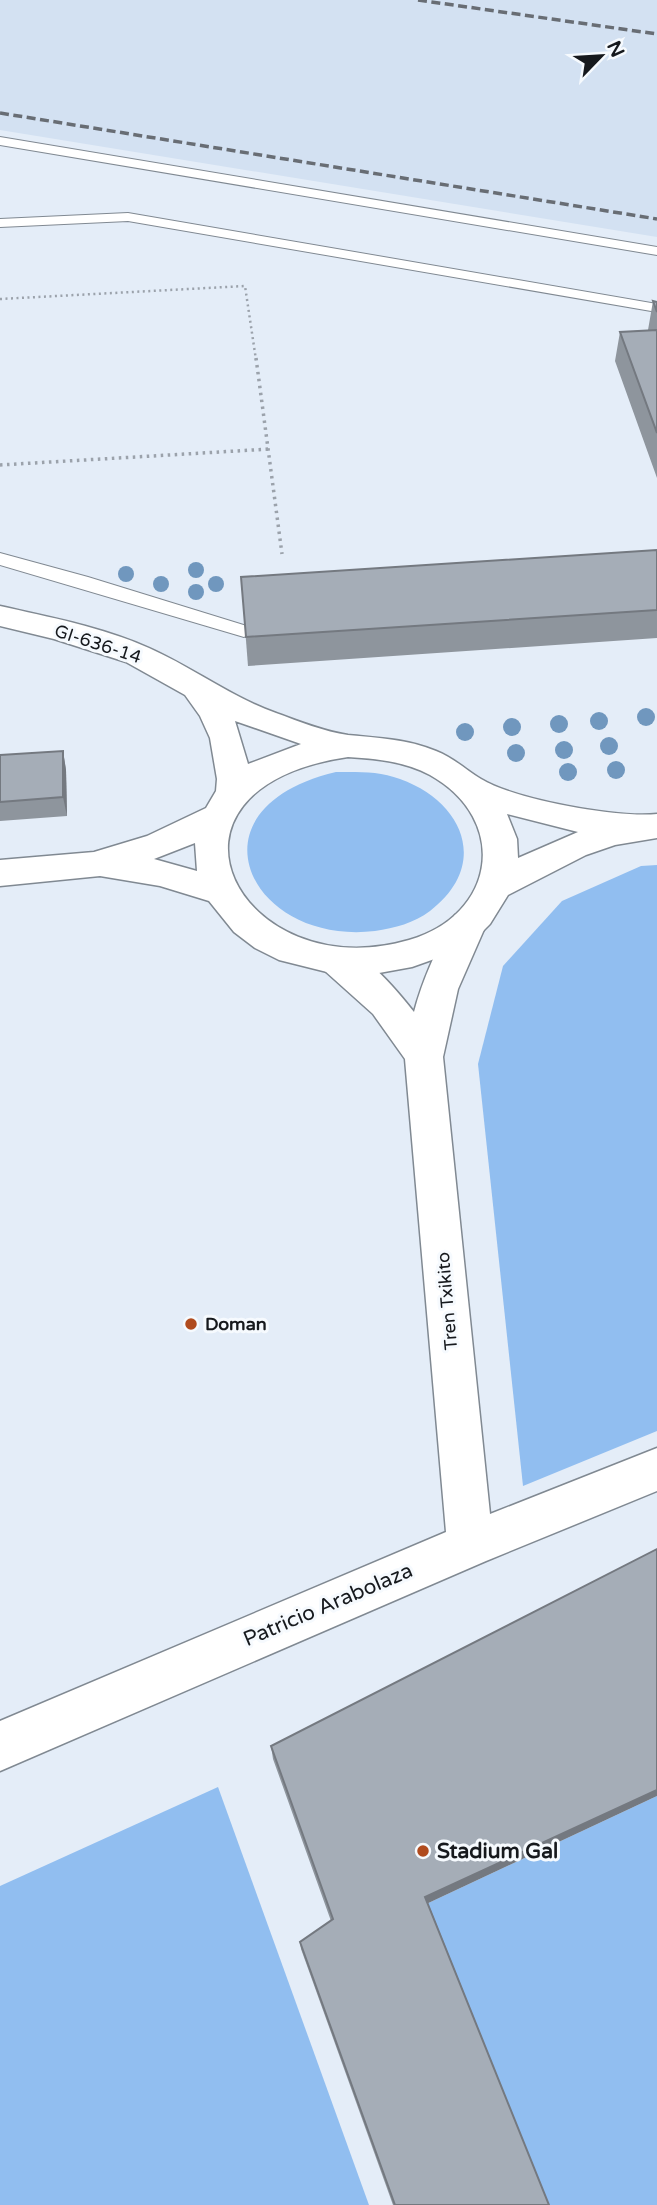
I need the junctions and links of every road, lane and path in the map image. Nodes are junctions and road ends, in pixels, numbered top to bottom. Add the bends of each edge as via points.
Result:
1 (0, 141) edge
2 (0, 223) edge
3 (657, 251) edge
4 (0, 299) edge
5 (657, 308) edge
6 (270, 449) junction
7 (0, 465) edge
8 (282, 554) dead end
9 (0, 559) edge
10 (0, 616) edge
11 (244, 631) edge
12 (191, 683) junction
13 (348, 746) junction
14 (471, 788) junction
15 (225, 806) junction
16 (646, 827) edge
17 (94, 865) junction
18 (0, 873) edge
19 (497, 885) junction
20 (220, 891) junction
21 (468, 925) junction
22 (338, 961) junction
23 (424, 1057) junction
24 (657, 1469) edge
25 (470, 1545) junction
26 (0, 1746) edge

1 - 3 lane
2 - 5 lane via 128,217
4 - 6 path via 244,286
6 - 7 path
6 - 8 path
9 - 11 lane
10 - 12 main road, GI-636-14 via 127,651
12 - 13 main road, GI-636-14 via 264,722
12 - 15 main road, GI-636-14 via 206,699 226,735 233,761
13 - 14 main road via 383,747 416,755
13 - 15 main road via 314,749 283,759 256,774
14 - 16 main road via 549,814
14 - 19 main road via 489,809 499,833 503,859
15 - 17 main road via 159,845
15 - 20 main road, GI-636-14 via 211,854
16 - 19 main road via 562,852
17 - 18 main road
17 - 20 main road via 160,873
19 - 21 main road
20 - 22 main road via 238,917 266,938 301,953
21 - 22 main road via 412,954 376,961
21 - 23 main road, Tren Txikito via 439,987
22 - 23 main road, Tren Txikito via 387,1004
23 - 25 main road, Tren Txikito
24 - 25 main road, Patricio Arabolaza
25 - 26 main road, Patricio Arabolaza

